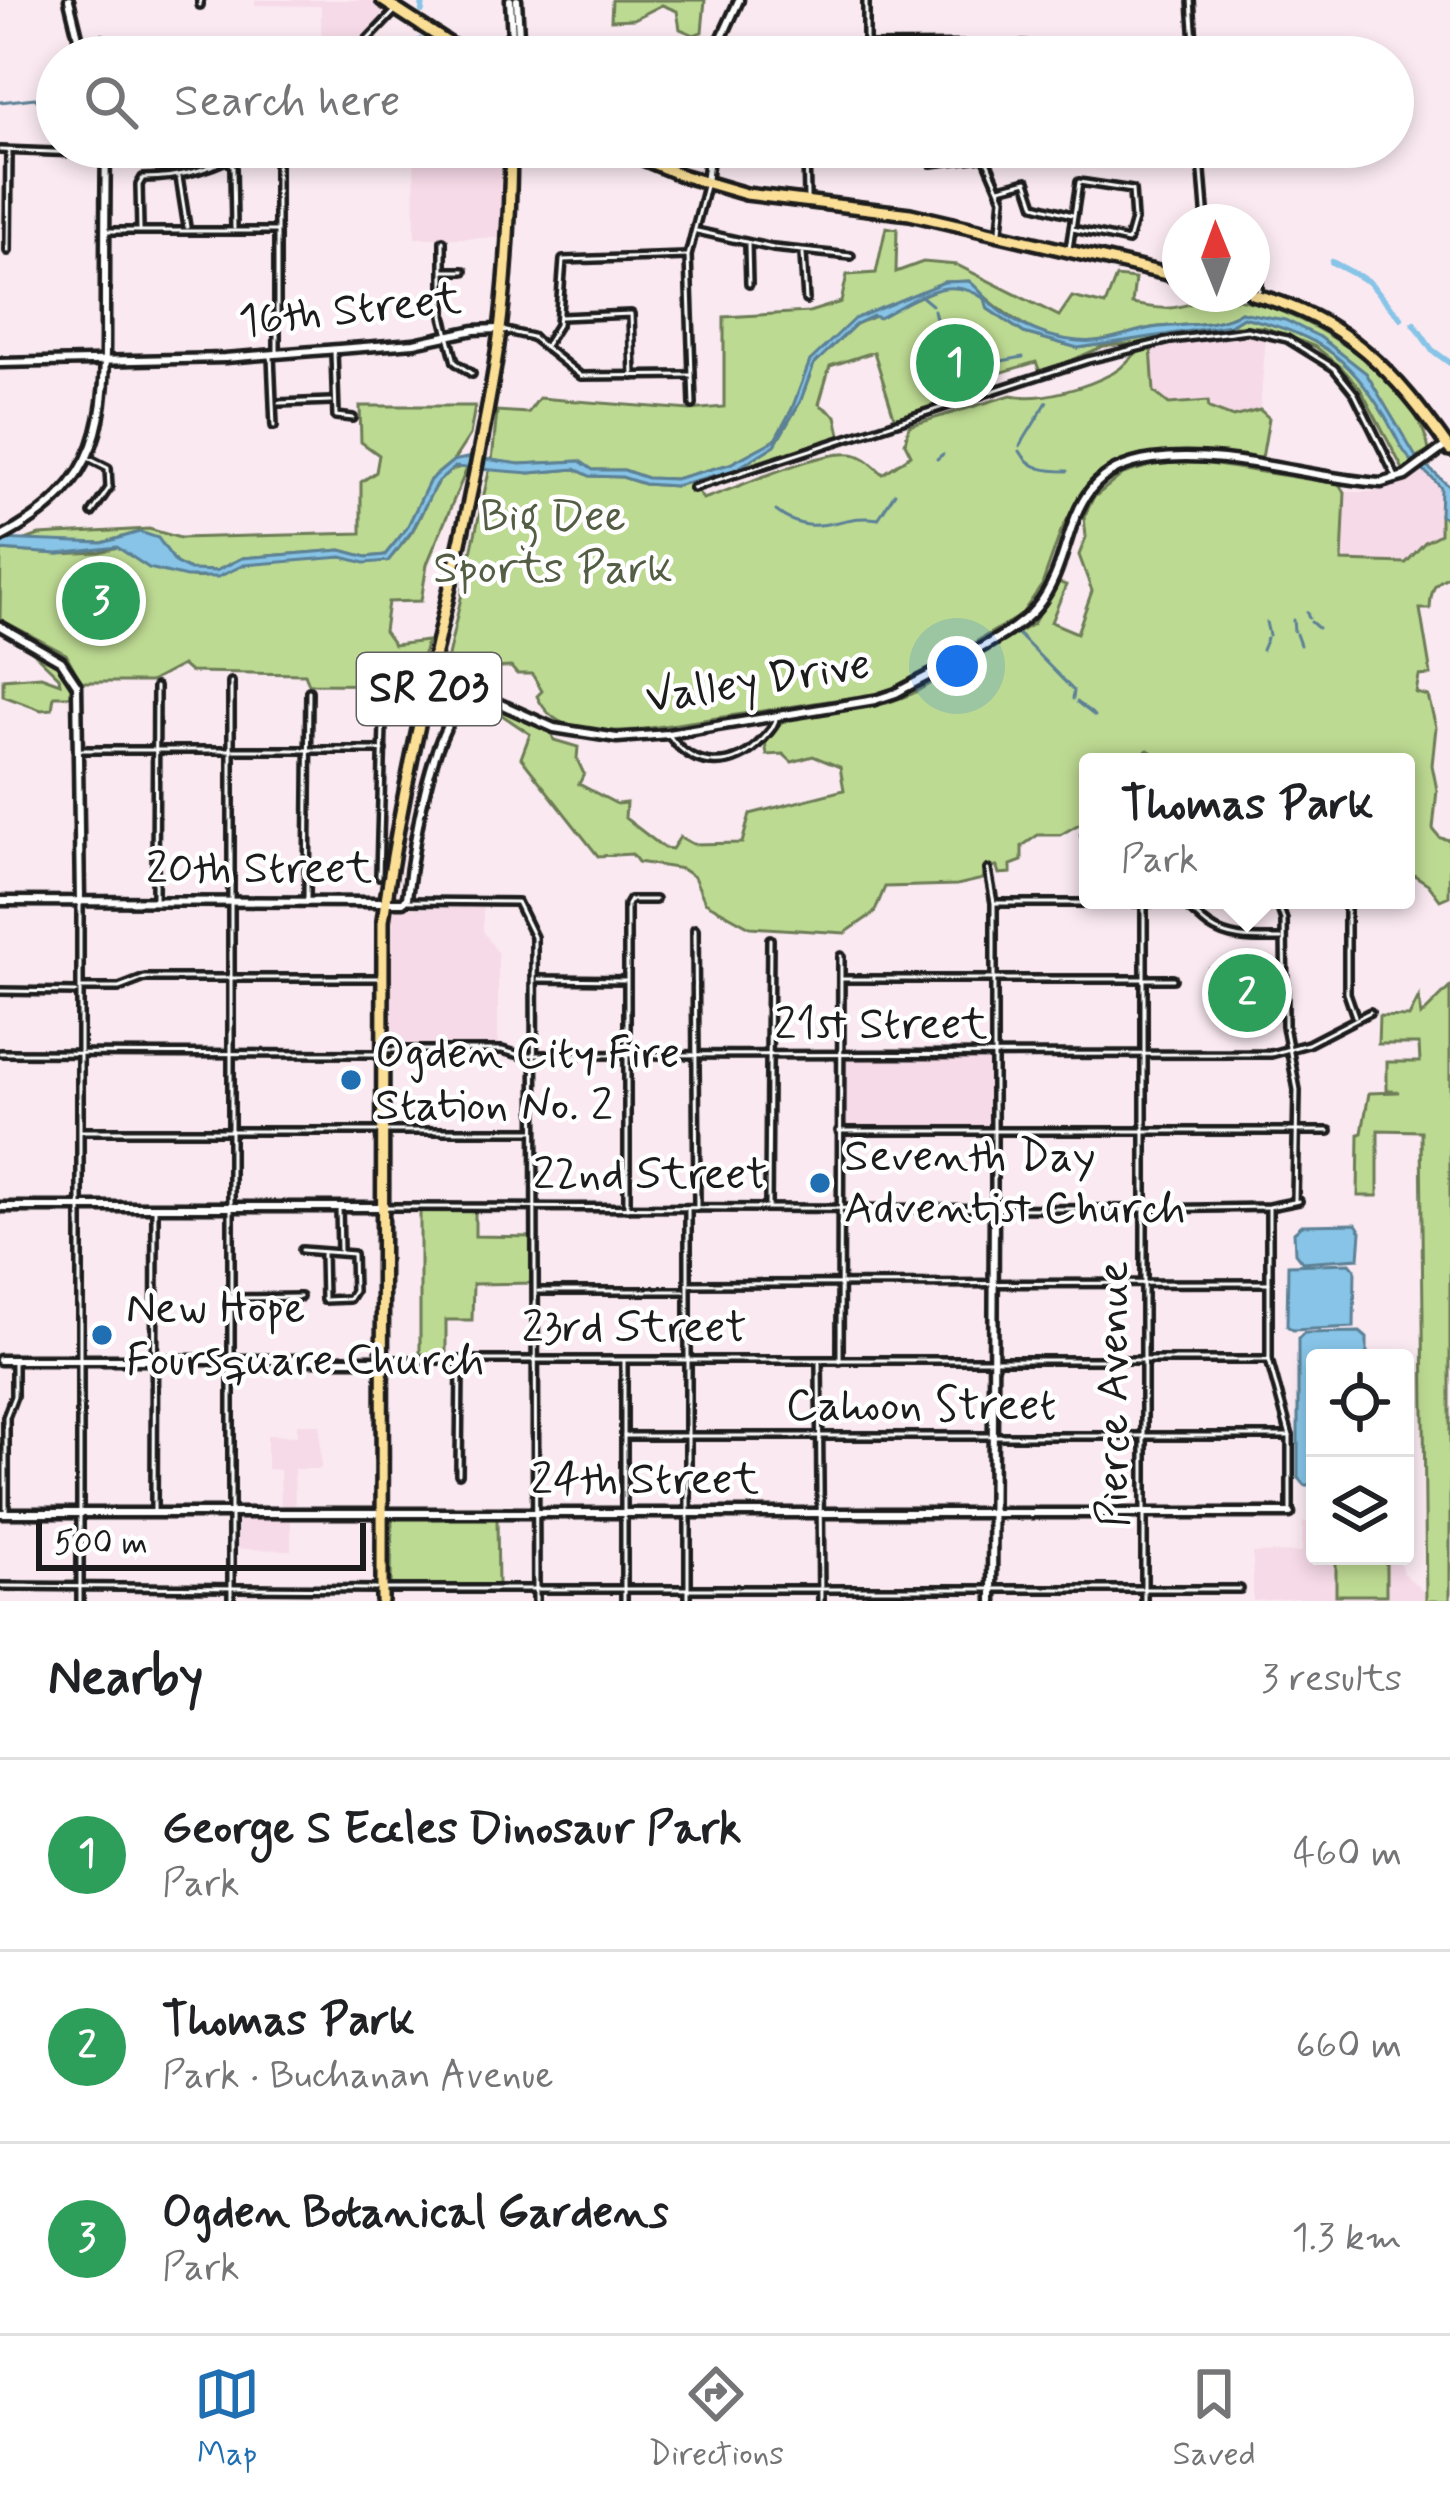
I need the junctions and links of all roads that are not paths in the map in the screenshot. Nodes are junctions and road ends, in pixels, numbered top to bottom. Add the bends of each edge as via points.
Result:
1 (69, 0) edge
2 (382, 0) edge
3 (514, 0) edge
4 (739, 0) edge
5 (866, 0) edge
6 (1191, 0) edge
7 (396, 10) junction
8 (77, 36) edge
9 (371, 36) edge
10 (437, 36) edge
11 (516, 36) edge
12 (723, 36) edge
13 (866, 36) edge
14 (1193, 36) edge
15 (0, 150) edge
16 (9, 150) junction
17 (36, 150) edge
18 (106, 168) edge
19 (206, 168) edge
20 (232, 168) edge
21 (278, 168) edge
22 (511, 168) edge
23 (666, 168) edge
24 (708, 168) edge
25 (806, 168) edge
26 (990, 168) edge
27 (1202, 168) edge
28 (179, 176) junction
29 (706, 184) junction
30 (1000, 188) junction
31 (807, 204) junction
32 (1205, 204) edge
33 (1074, 215) junction
34 (1073, 229) junction
35 (188, 230) junction
36 (234, 230) junction
37 (695, 230) junction
38 (105, 231) junction
39 (140, 231) junction
40 (277, 231) junction
41 (999, 235) junction
42 (443, 241) dead end
43 (748, 243) junction
44 (8, 251) dead end
45 (1068, 251) junction
46 (802, 252) junction
47 (688, 256) junction
48 (851, 256) dead end
49 (443, 271) junction
50 (464, 271) dead end
51 (1162, 273) edge
52 (749, 284) dead end
53 (806, 300) dead end
54 (1270, 300) edge
55 (558, 317) junction
56 (500, 329) junction
57 (448, 336) junction
58 (544, 346) junction
59 (334, 350) junction
60 (274, 355) junction
61 (106, 361) junction
62 (0, 363) edge
63 (472, 374) dead end
64 (692, 375) junction
65 (633, 376) junction
66 (334, 401) junction
67 (279, 404) dead end
68 (693, 405) dead end
69 (353, 418) dead end
70 (274, 426) dead end
71 (1448, 448) edge
72 (88, 459) junction
73 (1398, 479) junction
74 (693, 488) dead end
75 (92, 513) dead end
76 (4, 535) edge
77 (0, 626) edge
78 (231, 682) dead end
79 (156, 687) dead end
80 (384, 687) dead end
81 (309, 692) dead end
82 (778, 715) junction
83 (668, 734) junction
84 (80, 750) junction
85 (155, 750) junction
86 (231, 750) junction
87 (308, 750) junction
88 (383, 750) junction
89 (988, 871) dead end
90 (379, 876) dead end
91 (155, 896) junction
92 (406, 901) junction
93 (655, 901) dead end
94 (0, 902) edge
95 (80, 902) junction
96 (232, 902) junction
97 (308, 902) junction
98 (386, 902) junction
99 (1079, 902) edge
100 (994, 903) junction
101 (1144, 909) edge
102 (1190, 909) edge
103 (1280, 909) edge
104 (1347, 909) edge
105 (695, 929) dead end
106 (770, 939) dead end
107 (1285, 939) junction
108 (842, 956) dead end
109 (232, 978) junction
110 (383, 978) junction
111 (536, 979) junction
112 (841, 979) junction
113 (994, 979) junction
114 (1144, 979) junction
115 (1173, 979) dead end
116 (627, 980) junction
117 (80, 990) junction
118 (0, 992) edge
119 (1370, 1012) dead end
120 (1355, 1016) junction
121 (1290, 1050) junction
122 (383, 1052) junction
123 (0, 1054) edge
124 (80, 1054) junction
125 (232, 1054) junction
126 (995, 1054) junction
127 (1144, 1054) junction
128 (536, 1055) junction
129 (627, 1055) junction
130 (698, 1055) junction
131 (768, 1055) junction
132 (839, 1055) junction
133 (1329, 1130) dead end
134 (80, 1131) junction
135 (232, 1131) junction
136 (383, 1131) junction
137 (536, 1131) junction
138 (839, 1131) junction
139 (994, 1131) junction
140 (1144, 1131) junction
141 (1296, 1131) junction
142 (79, 1207) junction
143 (339, 1207) junction
144 (385, 1207) junction
145 (1269, 1207) junction
146 (0, 1208) edge
147 (155, 1208) junction
148 (232, 1208) junction
149 (536, 1208) junction
150 (626, 1208) junction
151 (688, 1208) junction
152 (698, 1208) junction
153 (768, 1208) junction
154 (840, 1208) junction
155 (994, 1208) junction
156 (1144, 1209) junction
157 (302, 1250) dead end
158 (323, 1253) junction
159 (340, 1253) junction
160 (1269, 1283) junction
161 (688, 1284) junction
162 (840, 1284) junction
163 (993, 1284) junction
164 (1144, 1284) junction
165 (536, 1291) junction
166 (688, 1291) junction
167 (232, 1298) junction
168 (299, 1298) dead end
169 (0, 1360) edge
170 (14, 1360) junction
171 (79, 1360) junction
172 (155, 1360) junction
173 (231, 1360) junction
174 (385, 1360) junction
175 (460, 1360) junction
176 (536, 1360) junction
177 (623, 1360) junction
178 (688, 1360) junction
179 (1269, 1360) junction
180 (819, 1361) junction
181 (840, 1361) junction
182 (993, 1361) junction
183 (1144, 1361) junction
184 (624, 1436) junction
185 (688, 1436) junction
186 (820, 1436) junction
187 (992, 1436) junction
188 (1144, 1436) junction
189 (1290, 1436) junction
190 (459, 1474) dead end
191 (3, 1513) edge
192 (80, 1513) junction
193 (154, 1513) junction
194 (232, 1513) junction
195 (383, 1513) junction
196 (536, 1513) junction
197 (624, 1513) junction
198 (688, 1513) junction
199 (821, 1513) junction
200 (992, 1513) junction
201 (1144, 1513) junction
202 (1290, 1513) joint
203 (0, 1586) edge
204 (80, 1587) junction
205 (231, 1589) junction
206 (536, 1589) junction
207 (1144, 1589) junction
208 (1240, 1589) dead end
209 (688, 1590) junction
210 (821, 1590) junction
211 (624, 1591) junction
212 (992, 1591) junction
213 (382, 1595) edge
214 (80, 1601) edge
215 (231, 1601) edge
216 (536, 1601) edge
217 (624, 1601) edge
218 (688, 1601) edge
219 (821, 1601) edge
220 (992, 1601) edge
221 (1144, 1601) edge

1 - 8 street
2 - 7 main road
3 - 11 street
4 - 12 street
5 - 13 street
6 - 14 street
7 - 9 street
7 - 10 main road
15 - 16 street
16 - 17 street
16 - 44 street
18 - 38 street
19 - 28 street
20 - 36 street
21 - 40 street
22 - 56 main road, SR 203
23 - 29 main road
24 - 29 street
25 - 31 street
26 - 30 street
27 - 32 street
28 - 35 street
28 - 39 street via 140,181
29 - 31 main road
29 - 37 street
30 - 33 street via 1027,182 1035,205
30 - 41 street
31 - 41 main road via 910,214
33 - 34 street
33 - 34 street via 1079,182 1132,190 1128,242
34 - 45 street
35 - 36 street
35 - 39 street
36 - 40 street
37 - 43 street
37 - 47 street
38 - 39 street
38 - 61 street
40 - 60 street
41 - 45 main road
42 - 49 street
43 - 46 street
43 - 52 street
45 - 51 main road
46 - 48 street
46 - 53 street
47 - 55 street via 563,260
47 - 64 street
49 - 50 street
49 - 57 street
54 - 71 main road via 1363,346
55 - 58 street
55 - 65 street via 632,314
56 - 57 street, 16th Street
56 - 58 street, 16th Street
56 - 98 main road, SR 203
57 - 59 street, 16th Street
57 - 63 street via 454,362
58 - 65 street, 16th Street via 581,376
59 - 60 street, 16th Street
59 - 66 street
60 - 61 street, 16th Street
60 - 70 street
61 - 62 street, 16th Street
61 - 72 street via 103,413
64 - 65 street, 16th Street
64 - 68 street
66 - 67 street
66 - 69 street via 337,417
71 - 73 street, Valley Drive
72 - 75 street via 109,477
72 - 76 street via 53,505
73 - 74 street via 1334,368 1287,339 1247,330 1088,360
73 - 82 street, Valley Drive via 1195,458 1137,461 1081,501 1048,589 1022,622 896,693
77 - 84 street via 49,652 72,675
78 - 86 street
79 - 85 street
80 - 88 street
81 - 87 street
82 - 83 street, Valley Drive
82 - 83 street via 747,757 735,761 703,760
83 - 92 street, Valley Drive via 580,734 487,698 461,703 419,809
84 - 85 street
84 - 95 street
85 - 86 street
85 - 91 street
86 - 87 street
86 - 96 street
87 - 88 street
87 - 97 street
88 - 90 street
89 - 100 street
91 - 95 street, 20th Street
91 - 96 street, 20th Street
92 - 98 street, 20th Street
92 - 111 street, 20th Street via 517,902 534,937
93 - 116 street via 630,899
94 - 95 street, 20th Street
95 - 117 street
96 - 97 street, 20th Street
96 - 109 street
97 - 98 street, 20th Street
98 - 110 main road, SR 203
99 - 100 street
100 - 113 street
101 - 114 street, Pierce Avenue
102 - 107 street via 1235,938
103 - 107 street
104 - 120 street via 1347,993
105 - 130 street
106 - 131 street
107 - 121 street
108 - 112 street
109 - 110 street
109 - 117 street via 145,978
109 - 125 street
110 - 122 main road, SR 203
111 - 116 street
111 - 128 street
112 - 113 street
112 - 132 street
113 - 114 street
113 - 126 street
114 - 115 street
114 - 127 street, Pierce Avenue
116 - 129 street
117 - 118 street
117 - 124 street
119 - 120 street, 21st Street
120 - 121 street, 21st Street
121 - 127 street, 21st Street
121 - 141 street
122 - 125 street, 21st Street
122 - 128 street, 21st Street
122 - 136 main road, SR 203
123 - 124 street, 21st Street
124 - 125 street, 21st Street
124 - 134 street
125 - 135 street
126 - 127 street, 21st Street
126 - 132 street, 21st Street
126 - 139 street
127 - 140 street, Pierce Avenue
128 - 129 street, 21st Street
128 - 137 street
129 - 130 street, 21st Street
129 - 150 street
130 - 131 street, 21st Street
130 - 152 street
131 - 132 street, 21st Street
131 - 153 street
132 - 138 street
133 - 141 street
134 - 135 street
134 - 142 street
135 - 136 street
135 - 148 street
136 - 137 street
136 - 144 main road, SR 203
137 - 149 street
138 - 139 street
138 - 154 street
139 - 140 street
139 - 155 street
140 - 141 street
140 - 156 street, Pierce Avenue
141 - 145 street, 22nd Street via 1297,1201
142 - 146 street, 22nd Street
142 - 147 street, 22nd Street
142 - 171 street
143 - 144 street, 22nd Street
143 - 148 street, 22nd Street
143 - 159 street
144 - 149 street, 22nd Street
144 - 174 main road, SR 203
145 - 156 street, 22nd Street
145 - 160 street
147 - 148 street, 22nd Street
147 - 172 street
148 - 167 street
149 - 150 street, 22nd Street
149 - 165 street
150 - 151 street, 22nd Street
151 - 152 street, 22nd Street
151 - 161 street
152 - 153 street, 22nd Street
153 - 154 street, 22nd Street
154 - 155 street, 22nd Street
154 - 162 street
155 - 156 street, 22nd Street
155 - 163 street
156 - 164 street, Pierce Avenue
157 - 158 street
158 - 159 street
158 - 159 street via 327,1301 354,1291 354,1255
160 - 164 street
160 - 179 street
161 - 162 street
161 - 166 street
162 - 163 street
162 - 181 street
163 - 164 street
163 - 182 street
164 - 183 street, Pierce Avenue
165 - 166 street
165 - 176 street
166 - 178 street
167 - 168 street
167 - 173 street
169 - 170 street, 23rd Street
170 - 171 street, 23rd Street
170 - 191 street
171 - 172 street, 23rd Street
171 - 192 street
172 - 173 street, 23rd Street
172 - 193 street
173 - 174 street, 23rd Street
173 - 194 street
174 - 175 street, 23rd Street
174 - 195 main road, SR 203
175 - 176 street, 23rd Street
175 - 190 street
176 - 177 street, 23rd Street
176 - 196 street
177 - 178 street, 23rd Street
177 - 184 street
178 - 180 street, 23rd Street
178 - 185 street
179 - 183 street, 23rd Street
179 - 189 street
180 - 181 street, 23rd Street
180 - 186 street
181 - 182 street, 23rd Street
182 - 183 street, 23rd Street
182 - 187 street
183 - 188 street, Pierce Avenue
184 - 185 street, Cahoon Street
184 - 197 street
185 - 186 street, Cahoon Street
185 - 198 street
186 - 187 street, Cahoon Street
186 - 199 street
187 - 188 street, Cahoon Street
187 - 200 street
188 - 189 street, Cahoon Street
188 - 201 street, Pierce Avenue
189 - 202 street
191 - 192 street, 24th Street
192 - 193 street, 24th Street
192 - 204 street
193 - 194 street, 24th Street
194 - 195 street, 24th Street
194 - 205 street
195 - 196 street, 24th Street
195 - 213 main road, SR 203
196 - 197 street, 24th Street
196 - 206 street
197 - 198 street, 24th Street
197 - 211 street
198 - 199 street, 24th Street
198 - 209 street
199 - 200 street, 24th Street
199 - 210 street
200 - 201 street, 24th Street
200 - 212 street
201 - 202 street, 24th Street
201 - 207 street, Pierce Avenue
203 - 204 street
204 - 205 street
204 - 214 street
205 - 213 street
205 - 215 street
206 - 211 street
206 - 213 street
206 - 216 street
207 - 208 street
207 - 212 street
207 - 221 street, Pierce Avenue
209 - 210 street
209 - 211 street
209 - 218 street
210 - 212 street
210 - 219 street
211 - 217 street
212 - 220 street

